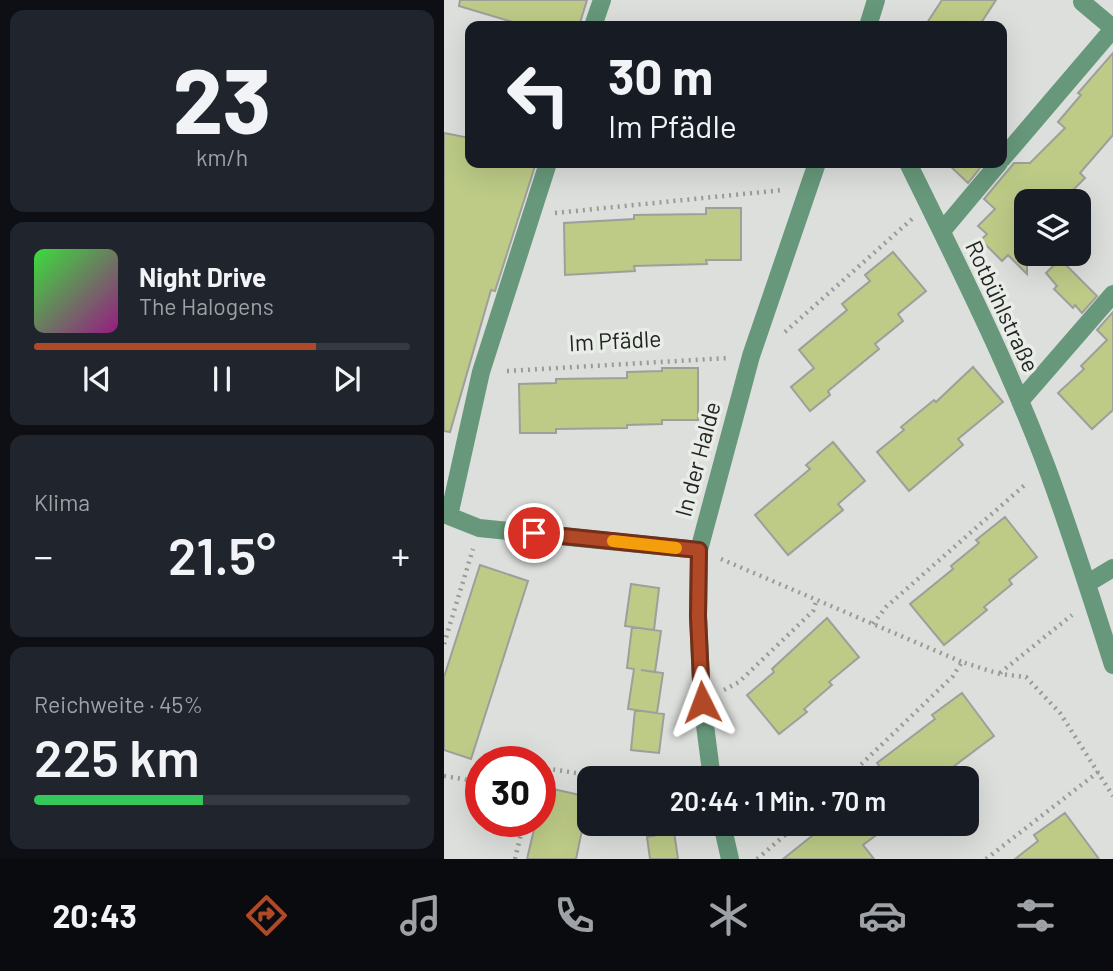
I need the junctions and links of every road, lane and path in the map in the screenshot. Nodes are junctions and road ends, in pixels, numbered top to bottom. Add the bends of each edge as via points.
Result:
1 (602, 0) edge
2 (876, 0) edge
3 (1082, 2) dead end
4 (595, 21) edge
5 (870, 21) edge
6 (1112, 28) edge
7 (1007, 154) edge
8 (546, 168) edge
9 (815, 168) edge
10 (910, 168) edge
11 (995, 168) edge
12 (808, 187) junction
13 (929, 206) junction
14 (530, 216) junction
15 (942, 231) junction
16 (1112, 294) edge
17 (751, 356) junction
18 (481, 372) junction
19 (1020, 401) junction
20 (1046, 466) junction
21 (446, 515) edge
22 (479, 528) junction
23 (699, 550) junction
24 (1112, 568) edge
25 (1091, 590) junction
26 (817, 599) junction
27 (873, 624) junction
28 (444, 644) edge
29 (962, 662) junction
30 (1112, 665) edge
31 (1000, 674) junction
32 (702, 702) junction
33 (710, 766) edge
34 (860, 766) edge
35 (556, 770) edge
36 (1098, 772) junction
37 (577, 773) edge
38 (444, 776) edge
39 (465, 779) edge
40 (1112, 796) edge
41 (725, 836) edge
42 (784, 836) edge
43 (520, 837) edge
44 (515, 859) edge
45 (730, 859) edge
46 (757, 859) edge
47 (986, 859) edge

1 - 4 street
2 - 5 street
3 - 6 street, Rotbühlstraße
6 - 7 street, Rotbühlstraße
8 - 14 street
9 - 12 street, In der Halde
10 - 13 street, Rotbühlstraße
11 - 15 street, Rotbühlstraße
12 - 14 path
12 - 17 street, In der Halde
13 - 15 street, Rotbühlstraße
13 - 17 path via 779,338
14 - 18 street
15 - 19 street, Rotbühlstraße
16 - 19 street, Rotbühlstraße
17 - 18 path, Im Pfädle
17 - 23 street, In der Halde
18 - 21 street
19 - 20 street, Rotbühlstraße
20 - 25 street, Rotbühlstraße
20 - 27 path via 886,607
21 - 22 street
22 - 23 street
22 - 28 path
23 - 26 path
23 - 32 street, In der Halde
24 - 25 street
25 - 30 street, Rotbühlstraße
25 - 31 path
26 - 27 path
26 - 32 path via 813,611 739,681
27 - 29 path
29 - 31 path
29 - 34 path
31 - 36 path via 1026,677 1060,713
32 - 33 street, In der Halde
35 - 37 path
36 - 40 path
36 - 47 path
38 - 39 path
41 - 45 street
42 - 46 path
43 - 44 path

